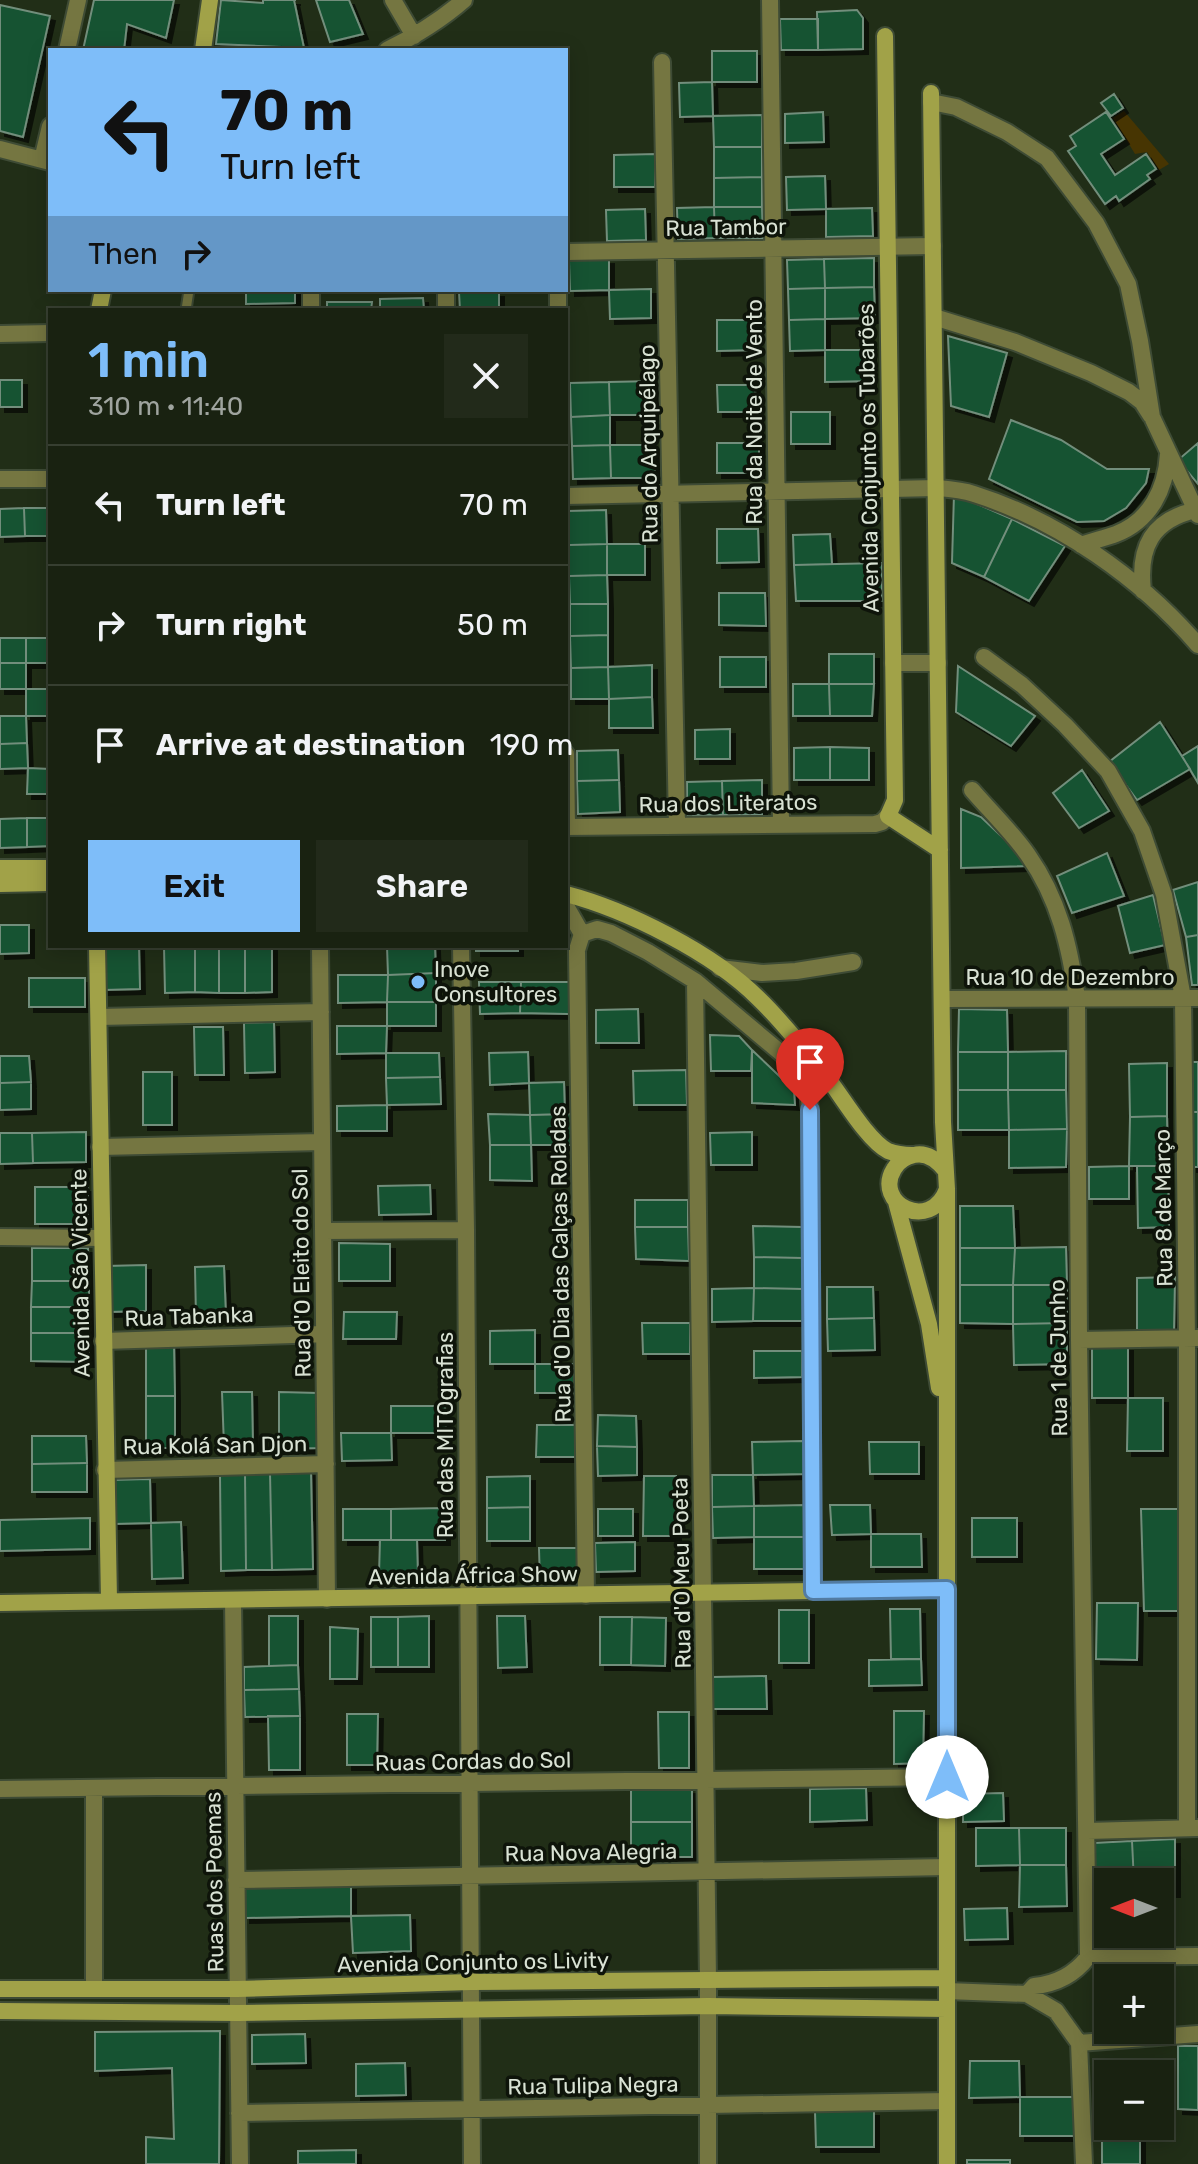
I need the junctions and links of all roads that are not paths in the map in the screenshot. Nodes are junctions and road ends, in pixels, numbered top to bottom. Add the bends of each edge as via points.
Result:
1 (78, 0) edge
2 (210, 0) edge
3 (393, 0) edge
4 (464, 0) edge
5 (770, 0) edge
6 (414, 36) junction
7 (885, 36) dead end
8 (67, 48) edge
9 (203, 48) edge
10 (391, 48) edge
11 (662, 62) dead end
12 (0, 149) edge
13 (46, 161) edge
14 (933, 246) junction
15 (775, 248) junction
16 (887, 248) junction
17 (666, 251) junction
18 (568, 252) edge
19 (934, 317) junction
20 (48, 333) edge
21 (0, 334) edge
22 (1152, 417) junction
23 (1168, 452) junction
24 (0, 479) edge
25 (48, 479) edge
26 (890, 488) junction
27 (937, 488) junction
28 (776, 491) junction
29 (671, 494) junction
30 (568, 496) edge
31 (1197, 512) edge
32 (1081, 545) junction
33 (1143, 591) junction
34 (1198, 645) edge
35 (984, 657) dead end
36 (893, 663) junction
37 (938, 663) junction
38 (972, 790) dead end
39 (888, 816) junction
40 (781, 824) junction
41 (677, 826) junction
42 (568, 827) edge
43 (940, 850) junction
44 (0, 868) edge
45 (48, 868) edge
46 (48, 883) edge
47 (0, 884) edge
48 (568, 895) edge
49 (568, 910) edge
50 (582, 934) junction
51 (97, 948) edge
52 (320, 948) edge
53 (461, 948) edge
54 (853, 962) dead end
55 (720, 968) junction
56 (695, 981) junction
57 (1191, 998) edge
58 (942, 999) junction
59 (1077, 999) junction
60 (321, 1012) junction
61 (99, 1017) junction
62 (943, 1122) junction
63 (873, 1139) junction
64 (322, 1142) junction
65 (100, 1147) junction
66 (917, 1155) junction
67 (945, 1170) junction
68 (890, 1184) junction
69 (947, 1189) junction
70 (896, 1202) junction
71 (466, 1230) junction
72 (323, 1231) junction
73 (0, 1237) edge
74 (102, 1238) junction
75 (324, 1334) junction
76 (1192, 1338) edge
77 (1079, 1340) junction
78 (103, 1341) junction
79 (947, 1441) junction
80 (326, 1464) junction
81 (105, 1470) junction
82 (947, 1589) junction
83 (813, 1591) junction
84 (703, 1593) junction
85 (586, 1595) junction
86 (468, 1597) junction
87 (327, 1599) junction
88 (109, 1600) junction
89 (233, 1600) junction
90 (0, 1603) edge
91 (947, 1777) junction
92 (705, 1780) junction
93 (469, 1783) junction
94 (235, 1786) junction
95 (94, 1788) junction
96 (0, 1789) edge
97 (1193, 1828) edge
98 (1087, 1831) junction
99 (947, 1867) junction
100 (706, 1872) junction
101 (470, 1876) junction
102 (236, 1880) junction
103 (1198, 1956) edge
104 (1088, 1957) junction
105 (708, 1979) junction
106 (471, 1982) junction
107 (947, 1984) junction
108 (0, 1989) edge
109 (94, 1989) junction
110 (237, 1989) junction
111 (1027, 1994) junction
112 (708, 2006) junction
113 (471, 2009) junction
114 (947, 2009) junction
115 (0, 2011) edge
116 (238, 2013) junction
117 (1198, 2034) edge
118 (1079, 2043) junction
119 (947, 2101) junction
120 (708, 2105) junction
121 (471, 2109) junction
122 (239, 2113) junction
123 (240, 2164) edge
124 (472, 2164) edge
125 (708, 2164) edge
126 (947, 2164) edge
127 (1084, 2164) edge

1 - 8 street
2 - 9 street
3 - 6 street
4 - 6 street
5 - 15 street, Rua da Noite de Vento
6 - 10 street
7 - 16 street, Avenida Conjunto os Tubarões
11 - 17 street, Rua do Arquipélago
12 - 13 street
14 - 16 street, Rua Tambor
14 - 19 street
14 - 22 street via 931,98 1007,132 1047,158 1096,223 1128,284
15 - 16 street, Rua Tambor
15 - 17 street, Rua Tambor
15 - 28 street, Rua da Noite de Vento
16 - 26 street, Avenida Conjunto os Tubarões
17 - 18 street, Rua Tambor
17 - 29 street, Rua do Arquipélago
19 - 22 street via 1091,373 1129,392
19 - 27 street
20 - 21 street
22 - 23 street
23 - 31 street
23 - 32 street via 1161,492 1150,509 1118,533
24 - 25 street
26 - 27 street
26 - 28 street
26 - 36 street, Avenida Conjunto os Tubarões
27 - 32 street via 994,501
27 - 37 street
28 - 29 street
28 - 40 street, Rua da Noite de Vento
29 - 30 street
29 - 41 street, Rua do Arquipélago
31 - 33 street via 1168,520 1156,530 1143,557
32 - 33 street
33 - 34 street
35 - 57 street, Rua 8 de Março via 1022,685 1108,771 1142,831
36 - 37 street
36 - 39 street, Avenida Conjunto os Tubarões via 895,800
37 - 43 street
38 - 59 street, Rua 1 de Junho via 1028,854 1052,896 1071,954
39 - 40 street, Rua dos Literatos via 875,824
39 - 43 street
40 - 41 street, Rua dos Literatos
41 - 42 street, Rua dos Literatos
43 - 58 street
44 - 45 street
46 - 47 street
48 - 55 street via 643,924
49 - 50 street
50 - 56 street via 597,929 611,933
50 - 85 street, Rua d'O Dia das Calças Roladas via 577,950
51 - 61 street, Avenida São Vicente
52 - 60 street, Rua d'O Eleito do Sol
53 - 71 street, Rua das MITOgrafias
54 - 55 street via 762,973
55 - 63 street via 767,1008
56 - 83 street via 787,1058 808,1091
56 - 84 street, Rua d'O Meu Poeta
57 - 59 street, Rua 10 de Dezembro
57 - 76 street, Rua 8 de Março
58 - 59 street, Rua 10 de Dezembro
58 - 62 street
59 - 77 street, Rua 1 de Junho
60 - 61 street
60 - 64 street, Rua d'O Eleito do Sol
61 - 65 street, Avenida São Vicente
62 - 66 street via 935,1140
62 - 67 street
63 - 66 street via 890,1152
63 - 68 street
64 - 65 street
64 - 72 street, Rua d'O Eleito do Sol
65 - 74 street, Avenida São Vicente
66 - 67 street via 931,1157
66 - 68 street via 896,1166
67 - 69 street
68 - 70 street
69 - 70 street via 930,1210 912,1212
69 - 79 street
70 - 79 street via 929,1324
71 - 72 street
71 - 86 street, Rua das MITOgrafias
72 - 75 street, Rua d'O Eleito do Sol
73 - 74 street
74 - 78 street, Avenida São Vicente
75 - 78 street, Rua Tabanka
75 - 80 street, Rua d'O Eleito do Sol
76 - 77 street
76 - 97 street, Rua 8 de Março
77 - 98 street, Rua 1 de Junho
78 - 81 street, Avenida São Vicente
79 - 82 street
80 - 81 street, Rua Kolá San Djon
80 - 87 street, Rua d'O Eleito do Sol
81 - 88 street, Avenida São Vicente
82 - 83 street, Avenida África Show
82 - 91 street
83 - 84 street, Avenida África Show
84 - 85 street, Avenida África Show
84 - 92 street, Rua d'O Meu Poeta
85 - 86 street, Avenida África Show
86 - 87 street, Avenida África Show
86 - 93 street, Rua das MITOgrafias
87 - 89 street, Avenida África Show
88 - 89 street, Avenida África Show
88 - 90 street, Avenida África Show
89 - 94 street, Ruas dos Poemas
91 - 92 street, Ruas Cordas do Sol
91 - 99 street
92 - 93 street, Ruas Cordas do Sol
92 - 100 street, Rua d'O Meu Poeta
93 - 94 street, Ruas Cordas do Sol
93 - 101 street, Rua das MITOgrafias
94 - 95 street, Ruas Cordas do Sol
94 - 102 street, Ruas dos Poemas
95 - 96 street, Ruas Cordas do Sol
95 - 109 street
97 - 98 street
98 - 104 street, Rua 1 de Junho
99 - 100 street, Rua Nova Alegria
99 - 107 street
100 - 101 street, Rua Nova Alegria
100 - 105 street, Rua d'O Meu Poeta
101 - 102 street, Rua Nova Alegria
101 - 106 street, Rua das MITOgrafias
102 - 110 street, Ruas dos Poemas
103 - 104 street
104 - 111 street via 1064,1978 1034,1986
105 - 106 street, Avenida Conjunto os Livity
105 - 107 street, Avenida Conjunto os Livity
105 - 112 street, Rua d'O Meu Poeta
106 - 110 street, Avenida Conjunto os Livity
106 - 113 street, Rua das MITOgrafias
107 - 111 street
107 - 114 street
108 - 109 street, Avenida Conjunto os Livity
109 - 110 street, Avenida Conjunto os Livity
110 - 116 street, Ruas dos Poemas
111 - 118 street via 1056,2011
112 - 113 street
112 - 114 street
112 - 120 street, Rua d'O Meu Poeta
113 - 116 street
113 - 121 street, Rua das MITOgrafias
114 - 119 street
115 - 116 street
116 - 122 street, Ruas dos Poemas
117 - 118 street
118 - 127 street
119 - 120 street, Rua Tulipa Negra
119 - 126 street
120 - 121 street, Rua Tulipa Negra
120 - 125 street, Rua d'O Meu Poeta
121 - 122 street, Rua Tulipa Negra
121 - 124 street, Rua das MITOgrafias
122 - 123 street, Ruas dos Poemas

